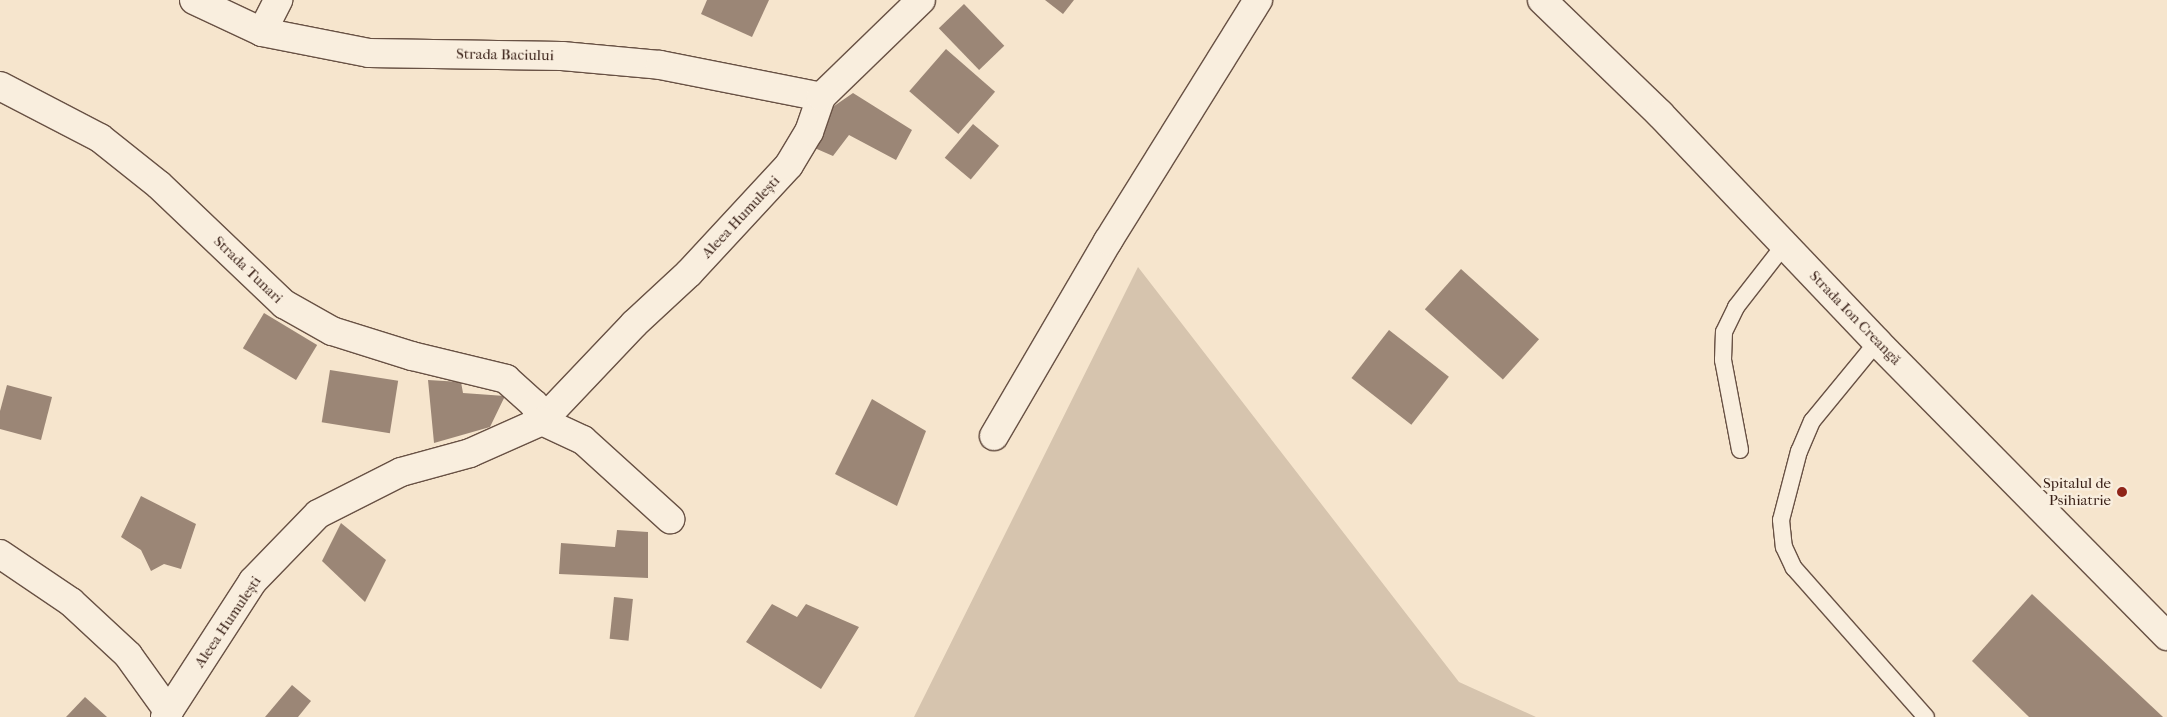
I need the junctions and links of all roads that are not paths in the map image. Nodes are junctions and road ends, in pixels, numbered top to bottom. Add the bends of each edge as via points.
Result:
1 (194, 0) edge
2 (278, 0) edge
3 (921, 0) edge
4 (1258, 0) edge
5 (1542, 0) edge
6 (262, 32) junction
7 (0, 86) edge
8 (821, 97) junction
9 (1786, 244) junction
10 (1877, 342) junction
11 (542, 421) junction
12 (994, 436) dead end
13 (1740, 450) dead end
14 (670, 519) dead end
15 (0, 554) edge
16 (2167, 636) edge
17 (167, 715) edge
18 (1926, 717) edge

1 - 6 street, Strada Baciului
2 - 6 street
3 - 8 street, Aleea Humulești
4 - 12 street via 1108,241
5 - 9 street, Strada Ion Creangă via 1660,114
6 - 8 street, Strada Baciului via 369,54 562,56 660,65
7 - 11 street, Strada Tunari via 100,138 159,184 284,304 332,331 412,356 506,379 534,404
8 - 11 street, Aleea Humulești via 808,132 789,165 689,273 634,324
9 - 10 street, Strada Ion Creangă
9 - 13 lane via 1736,307 1724,332 1723,360
10 - 16 street, Strada Ion Creangă
10 - 18 lane via 1812,421 1799,451 1781,520 1784,547 1794,568
11 - 14 street via 584,440
11 - 17 street, Aleea Humulești via 470,453 401,472 318,514 253,581
15 - 17 street via 71,602 128,655

